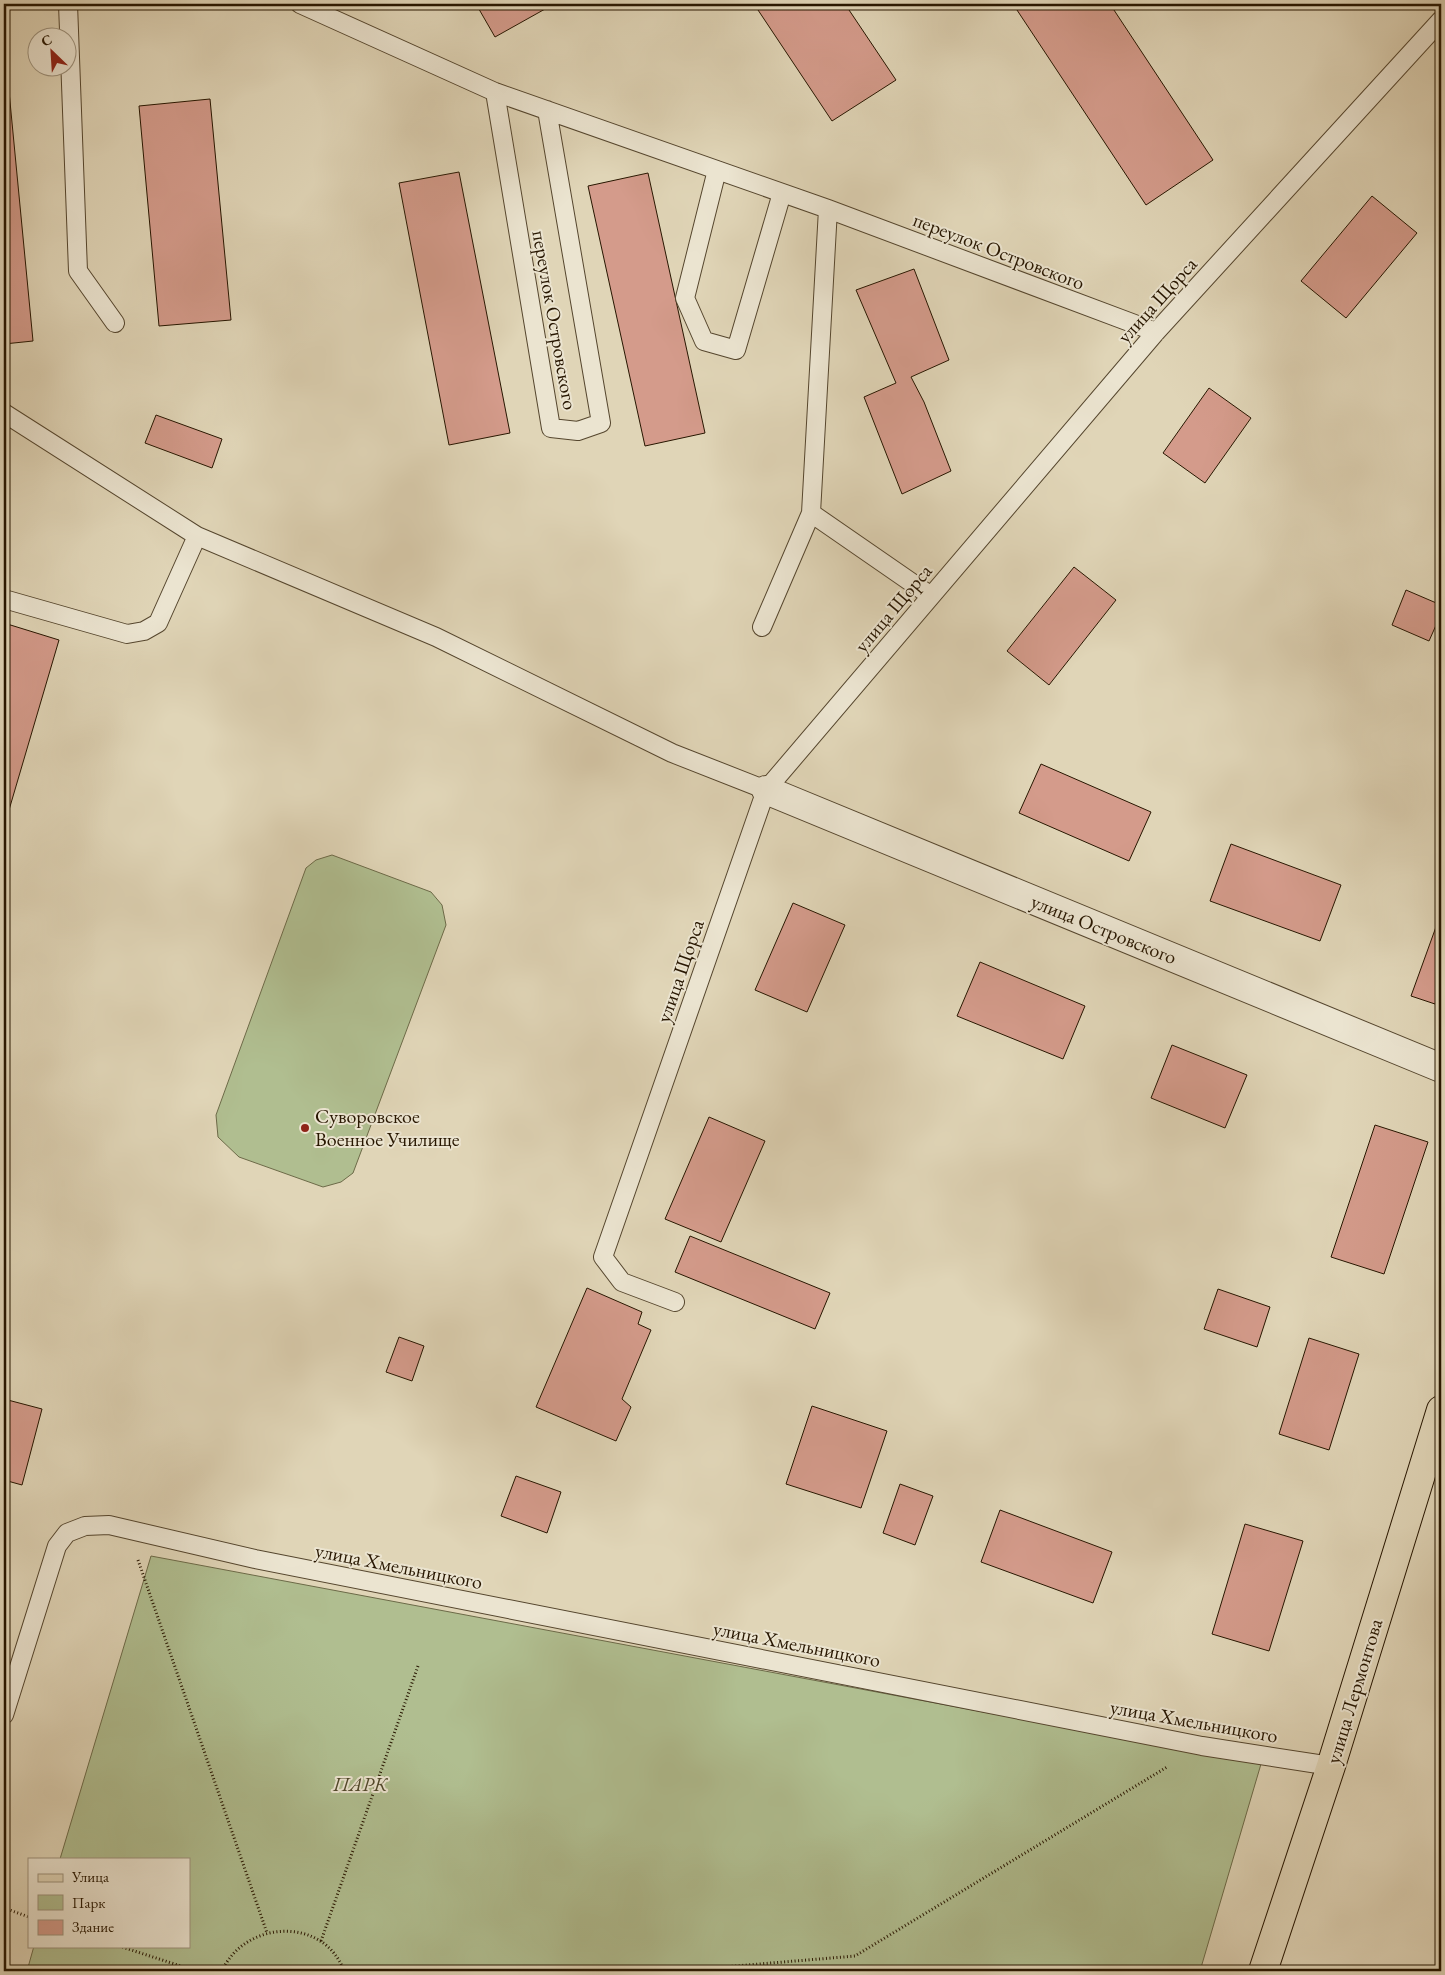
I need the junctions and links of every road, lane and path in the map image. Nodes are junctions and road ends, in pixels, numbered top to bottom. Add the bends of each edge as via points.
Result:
1 (68, 4) edge
2 (300, 4) edge
3 (1441, 20) edge
4 (495, 92) junction
5 (547, 110) junction
6 (717, 170) junction
7 (782, 193) junction
8 (828, 209) junction
9 (115, 323) dead end
10 (1156, 332) junction
11 (4, 413) edge
12 (811, 513) junction
13 (197, 536) junction
14 (931, 596) junction
15 (4, 600) edge
16 (762, 627) dead end
17 (766, 790) junction
18 (1441, 1068) edge
19 (675, 1302) dead end
20 (1441, 1410) edge
21 (128, 1529) junction
22 (418, 1666) dead end
23 (4, 1715) edge
24 (1202, 1746) junction
25 (1331, 1766) junction
26 (4, 1908) edge
27 (28, 1917) edge
28 (267, 1933) junction
29 (321, 1941) junction
30 (125, 1948) edge
31 (196, 1971) edge
32 (222, 1971) edge
33 (344, 1971) edge
34 (676, 1971) edge
35 (1263, 1971) edge

1 - 9 lane via 78,271
2 - 4 lane, переулок Островского
3 - 10 lane, улица Щорса
4 - 5 lane, переулок Островского
4 - 5 lane, переулок Островского via 551,428 578,431 601,423
5 - 6 lane, переулок Островского
6 - 7 lane, переулок Островского
6 - 7 lane via 685,298 704,341 736,350
7 - 8 lane, переулок Островского
8 - 10 lane, переулок Островского
8 - 12 lane
10 - 14 lane, улица Щорса
11 - 13 lane
12 - 14 lane
12 - 16 lane
13 - 15 lane via 158,623 144,631 127,634
13 - 17 lane via 436,637 672,753
14 - 17 lane, улица Щорса
17 - 18 street, улица Островского
17 - 19 lane, улица Щорса via 603,1257 622,1282
20 - 25 main road, улица Лермонтова
21 - 23 lane, улица Хмельницкого via 109,1525 85,1526 66,1533 57,1546
21 - 24 lane, улица Хмельницкого via 255,1560
21 - 28 path
22 - 29 path
24 - 25 lane, улица Хмельницкого
24 - 34 path via 855,1956
25 - 35 main road, улица Лермонтова
26 - 27 path
28 - 29 path via 289,1930
28 - 32 path via 246,1942
29 - 33 path via 337,1957
30 - 31 path

